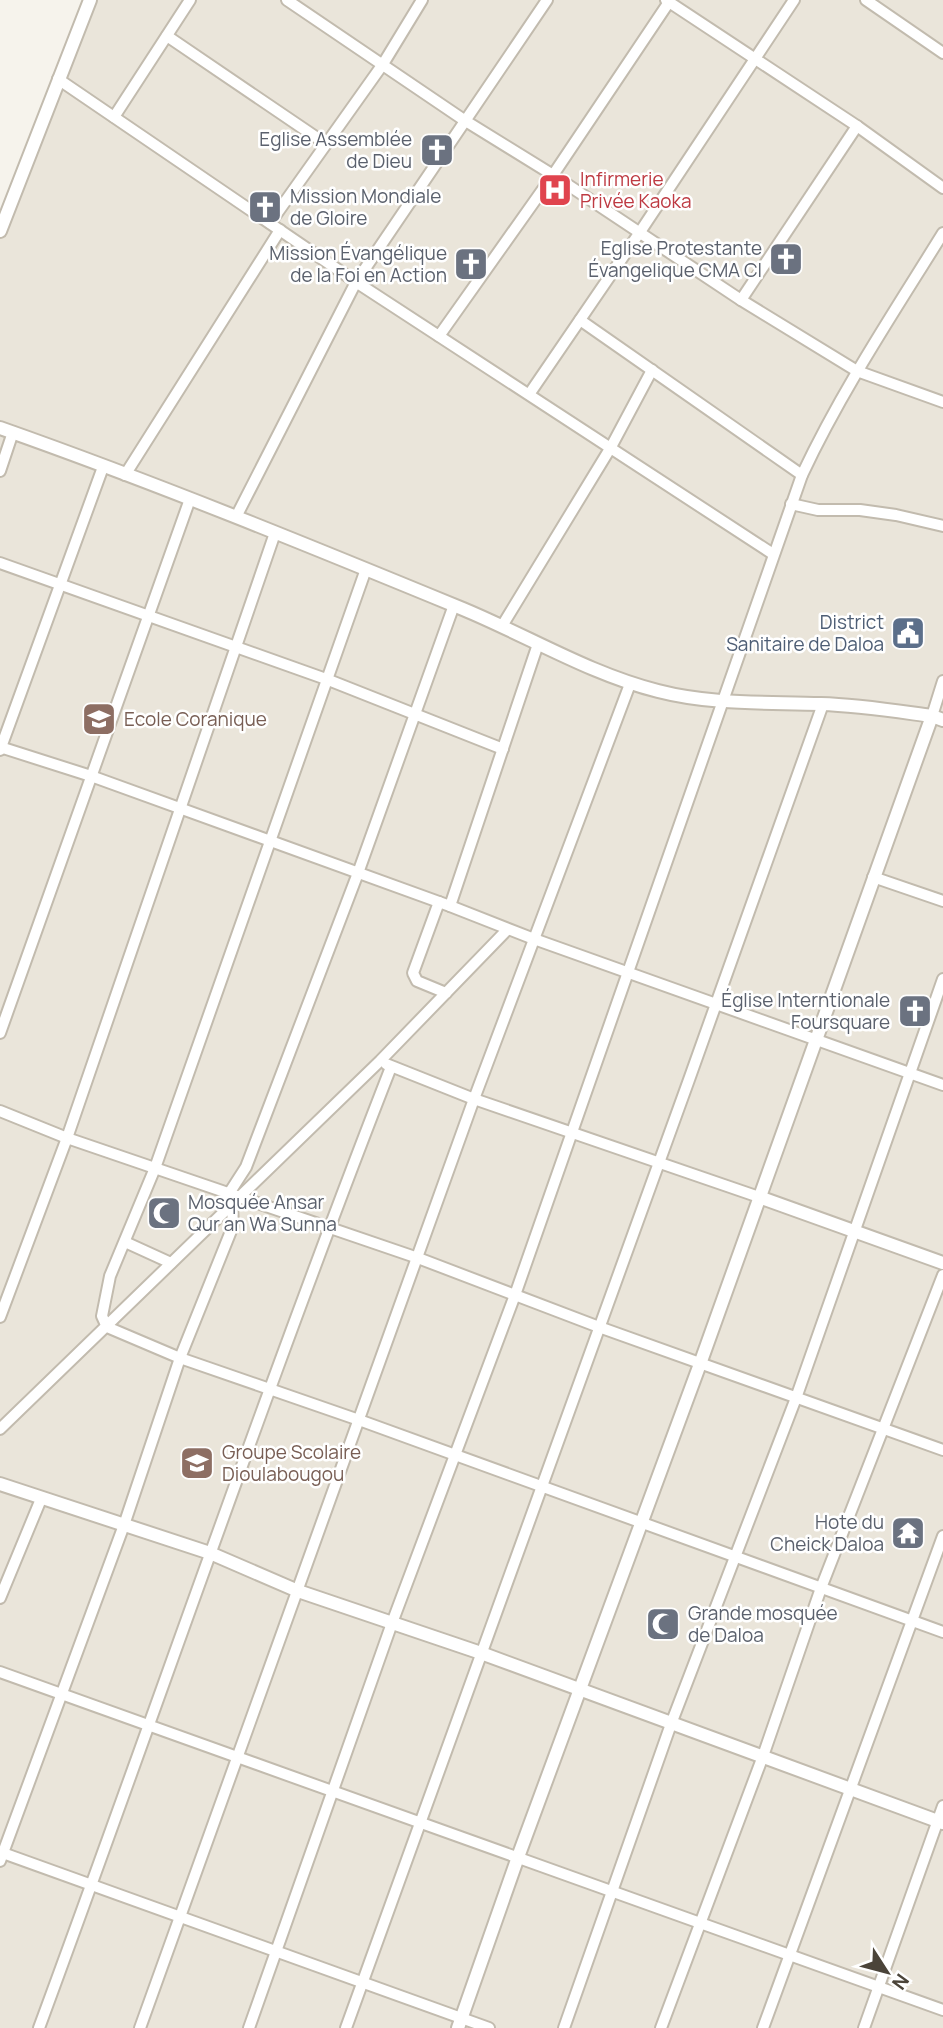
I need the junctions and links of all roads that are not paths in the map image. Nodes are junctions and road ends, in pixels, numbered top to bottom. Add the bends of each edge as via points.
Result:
1 (90, 0) edge
2 (190, 0) edge
3 (422, 0) edge
4 (547, 0) edge
5 (794, 0) edge
6 (866, 0) edge
7 (291, 1) edge
8 (667, 1) edge
9 (167, 36) junction
10 (943, 53) edge
11 (755, 60) junction
12 (383, 64) junction
13 (58, 79) junction
14 (114, 117) junction
15 (464, 120) junction
16 (857, 126) junction
17 (326, 144) junction
18 (553, 175) junction
19 (943, 188) edge
20 (270, 223) junction
21 (0, 230) edge
22 (280, 230) junction
23 (640, 232) junction
24 (943, 233) edge
25 (356, 282) junction
26 (741, 300) junction
27 (580, 320) junction
28 (439, 335) junction
29 (652, 370) junction
30 (857, 371) junction
31 (530, 393) junction
32 (943, 402) edge
33 (0, 428) edge
34 (13, 432) junction
35 (611, 447) junction
36 (103, 467) junction
37 (0, 471) edge
38 (802, 474) junction
39 (125, 475) junction
40 (190, 499) junction
41 (792, 504) junction
42 (236, 517) junction
43 (943, 526) edge
44 (275, 533) junction
45 (773, 554) junction
46 (0, 563) edge
47 (366, 569) junction
48 (61, 585) junction
49 (454, 605) junction
50 (148, 616) junction
51 (502, 626) junction
52 (538, 644) junction
53 (236, 647) junction
54 (326, 679) junction
55 (943, 681) edge
56 (630, 684) junction
57 (724, 702) junction
58 (823, 704) junction
59 (414, 714) junction
60 (937, 718) edge
61 (0, 748) edge
62 (503, 749) junction
63 (91, 776) junction
64 (180, 808) junction
65 (268, 841) junction
66 (358, 873) junction
67 (873, 877) junction
68 (943, 901) edge
69 (445, 904) junction
70 (507, 930) junction
71 (534, 939) junction
72 (626, 972) junction
73 (943, 979) edge
74 (446, 993) junction
75 (717, 1003) junction
76 (0, 1033) edge
77 (816, 1039) junction
78 (385, 1064) junction
79 (909, 1072) junction
80 (943, 1085) edge
81 (474, 1099) junction
82 (0, 1111) edge
83 (571, 1132) junction
84 (67, 1138) junction
85 (661, 1161) junction
86 (155, 1168) junction
87 (759, 1197) junction
88 (233, 1199) junction
89 (328, 1228) junction
90 (855, 1231) junction
91 (125, 1242) junction
92 (418, 1258) junction
93 (171, 1263) junction
94 (943, 1263) edge
95 (943, 1275) edge
96 (515, 1295) junction
97 (0, 1317) edge
98 (107, 1327) junction
99 (599, 1327) junction
100 (180, 1358) junction
101 (700, 1364) junction
102 (269, 1388) junction
103 (796, 1398) junction
104 (359, 1420) junction
105 (884, 1428) junction
106 (0, 1429) edge
107 (943, 1450) edge
108 (454, 1455) junction
109 (0, 1484) edge
110 (542, 1488) junction
111 (41, 1499) junction
112 (640, 1522) junction
113 (124, 1525) junction
114 (943, 1536) edge
115 (210, 1553) junction
116 (734, 1558) junction
117 (821, 1588) junction
118 (298, 1591) junction
119 (0, 1598) edge
120 (911, 1620) junction
121 (392, 1623) junction
122 (943, 1632) edge
123 (481, 1653) junction
124 (0, 1672) edge
125 (579, 1690) junction
126 (61, 1694) junction
127 (671, 1724) junction
128 (149, 1725) junction
129 (763, 1756) junction
130 (239, 1758) junction
131 (850, 1789) junction
132 (334, 1791) junction
133 (943, 1806) edge
134 (940, 1822) edge
135 (422, 1824) junction
136 (1, 1855) edge
137 (518, 1857) junction
138 (91, 1885) junction
139 (612, 1891) junction
140 (179, 1917) junction
141 (699, 1923) junction
142 (276, 1951) junction
143 (789, 1956) junction
144 (362, 1984) junction
145 (879, 1987) junction
146 (943, 2010) edge
147 (459, 2023) edge
148 (38, 2028) edge
149 (140, 2028) edge
150 (250, 2028) edge
151 (346, 2028) edge
152 (489, 2028) edge
153 (564, 2028) edge
154 (661, 2028) edge
155 (762, 2028) edge
156 (864, 2028) edge

1 - 13 street
2 - 9 street
3 - 12 street
4 - 15 street
5 - 11 street
6 - 10 street
7 - 12 street
8 - 11 street
8 - 18 street
9 - 14 street
9 - 17 street
11 - 16 street
11 - 23 street
12 - 15 street
12 - 17 street
13 - 14 street
13 - 21 street
14 - 20 street
15 - 18 street
15 - 25 street
16 - 19 street
16 - 26 street
17 - 20 street
18 - 23 street
18 - 28 street
20 - 22 street
22 - 25 street
22 - 39 street
23 - 26 street
23 - 27 street
24 - 30 street
25 - 28 street
25 - 42 street
26 - 30 street
27 - 29 street
27 - 31 street
28 - 31 street
29 - 35 street
29 - 38 street
30 - 32 street
30 - 38 street
31 - 35 street
33 - 34 street
34 - 36 street
34 - 37 street
35 - 45 street
35 - 51 street
36 - 39 street
36 - 48 street
38 - 41 street
39 - 40 street
40 - 42 street
40 - 50 street
41 - 43 street via 896,515
41 - 45 street
42 - 44 street
44 - 47 street
44 - 53 street
45 - 57 street
46 - 48 street
47 - 49 street
47 - 54 street
48 - 50 street
48 - 61 street
49 - 51 street
49 - 59 street
50 - 53 street
50 - 63 street
51 - 52 street
52 - 56 street
52 - 62 street
53 - 54 street
53 - 64 street
54 - 59 street
54 - 65 street
55 - 60 street
56 - 57 street
56 - 71 street
57 - 58 street
57 - 72 street
58 - 60 street
58 - 75 street
59 - 62 street
59 - 66 street
60 - 67 street
61 - 63 street
62 - 69 street
63 - 64 street
63 - 76 street
64 - 65 street
64 - 84 street
65 - 66 street
65 - 86 street
66 - 69 street
66 - 88 street
67 - 68 street
67 - 77 street
69 - 70 street
69 - 74 street via 413,973 417,981
70 - 71 street
70 - 74 street
71 - 72 street
71 - 81 street
72 - 75 street
72 - 83 street
73 - 79 street
74 - 78 street
75 - 77 street
75 - 85 street
77 - 79 street
77 - 87 street
78 - 81 street
78 - 88 street
78 - 89 street
79 - 80 street
79 - 90 street
81 - 83 street
81 - 92 street
82 - 84 street
83 - 85 street
83 - 96 street
84 - 86 street
84 - 97 street
85 - 87 street
85 - 99 street
86 - 88 street
86 - 91 street
87 - 90 street
87 - 101 street
88 - 89 street
88 - 93 street
88 - 100 street via 233,1226
89 - 92 street
89 - 102 street
90 - 94 street
90 - 103 street
91 - 93 street
91 - 98 street via 103,1304
92 - 96 street
92 - 104 street
93 - 98 street
95 - 105 street
96 - 99 street
96 - 108 street
98 - 100 street
98 - 106 street
99 - 101 street
99 - 110 street
100 - 102 street
100 - 113 street
101 - 103 street
101 - 112 street
102 - 104 street
102 - 115 street
103 - 105 street
103 - 116 street
104 - 108 street
104 - 118 street
105 - 107 street
105 - 117 street
108 - 110 street
108 - 121 street
109 - 111 street
110 - 112 street
110 - 123 street
111 - 113 street
111 - 119 street
112 - 116 street
112 - 125 street
113 - 115 street
113 - 126 street
114 - 120 street
115 - 118 street
115 - 128 street
116 - 117 street
116 - 127 street
117 - 120 street
117 - 129 street
118 - 121 street
118 - 130 street
120 - 122 street
120 - 131 street
121 - 123 street
121 - 132 street
123 - 125 street
123 - 135 street
124 - 126 street
125 - 127 street
125 - 137 street
126 - 128 street
126 - 136 street
127 - 129 street
127 - 139 street
128 - 130 street
128 - 138 street
129 - 131 street
129 - 141 street
130 - 132 street
130 - 140 street
131 - 134 street
131 - 143 street
132 - 135 street
132 - 142 street
133 - 134 street
134 - 145 street
135 - 137 street
135 - 144 street
136 - 138 street
137 - 139 street
137 - 147 street
138 - 140 street
138 - 148 street
139 - 141 street
139 - 153 street
140 - 142 street
140 - 149 street
141 - 143 street
141 - 154 street
142 - 144 street
142 - 150 street
143 - 145 street
143 - 155 street
144 - 147 street
144 - 151 street
145 - 146 street
145 - 156 street
147 - 152 street

